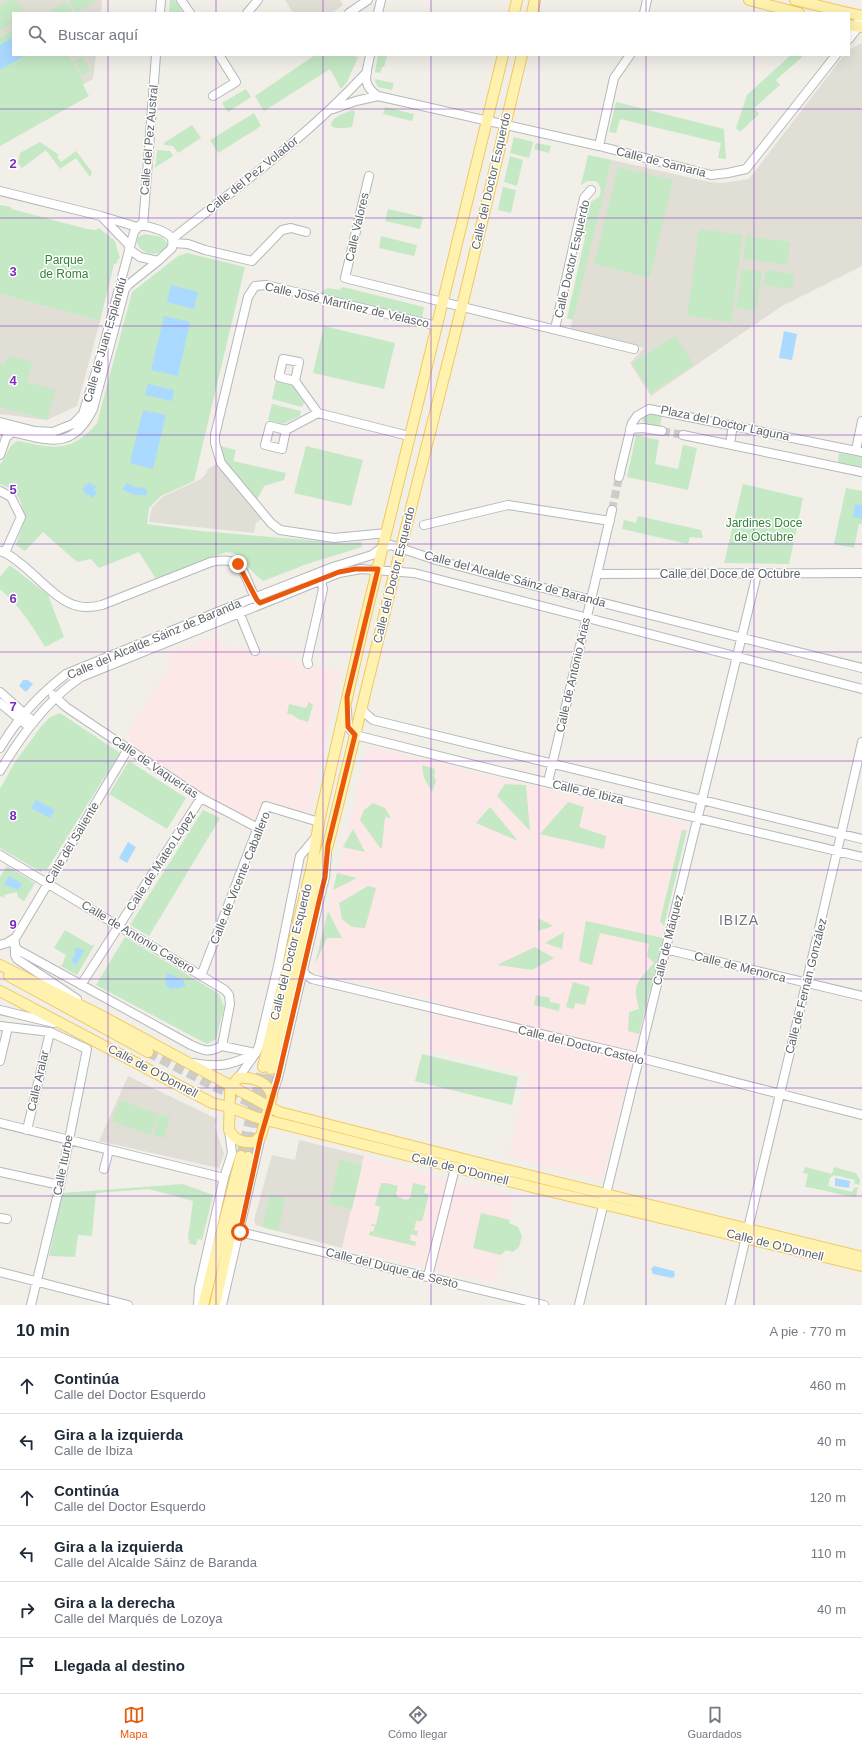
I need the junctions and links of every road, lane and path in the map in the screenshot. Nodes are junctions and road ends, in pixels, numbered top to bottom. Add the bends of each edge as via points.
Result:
1 (160, 0) edge
2 (181, 0) edge
3 (258, 0) edge
4 (368, 0) edge
5 (381, 0) edge
6 (517, 0) edge
7 (535, 0) edge
8 (647, 0) edge
9 (749, 0) edge
10 (795, 0) edge
11 (160, 12) edge
12 (189, 12) edge
13 (248, 12) edge
14 (350, 12) edge
15 (378, 12) edge
16 (514, 12) edge
17 (532, 12) edge
18 (644, 12) edge
19 (795, 12) edge
20 (844, 12) edge
21 (850, 13) edge
22 (861, 16) edge
23 (856, 27) edge
24 (850, 37) edge
25 (156, 56) edge
26 (220, 56) edge
27 (370, 56) edge
28 (503, 56) edge
29 (522, 56) edge
30 (629, 56) edge
31 (835, 56) edge
32 (367, 72) junction
33 (213, 96) dead end
34 (378, 96) junction
35 (331, 110) junction
36 (487, 121) junction
37 (504, 125) junction
38 (598, 146) junction
39 (370, 176) dead end
40 (591, 190) dead end
41 (0, 191) edge
42 (101, 216) junction
43 (140, 226) junction
44 (306, 232) dead end
45 (172, 241) junction
46 (129, 247) junction
47 (158, 261) junction
48 (443, 302) junction
49 (462, 306) junction
50 (437, 326) junction
51 (555, 329) junction
52 (634, 349) dead end
53 (295, 381) dead end
54 (318, 413) junction
55 (862, 420) edge
56 (0, 422) edge
57 (734, 425) junction
58 (630, 429) junction
59 (286, 430) dead end
60 (662, 431) tunnel mouth
61 (6, 432) edge
62 (684, 435) tunnel mouth
63 (409, 436) junction
64 (428, 441) junction
65 (730, 444) junction
66 (859, 451) edge
67 (0, 455) edge
68 (862, 472) edge
69 (619, 477) tunnel mouth
70 (0, 491) edge
71 (612, 510) tunnel mouth
72 (610, 521) junction
73 (424, 525) dead end
74 (386, 533) junction
75 (383, 547) junction
76 (401, 548) junction
77 (2, 551) edge
78 (378, 569) junction
79 (395, 571) junction
80 (862, 573) edge
81 (598, 574) junction
82 (757, 574) junction
83 (320, 580) junction
84 (591, 599) junction
85 (258, 600) junction
86 (239, 612) junction
87 (586, 618) junction
88 (742, 638) junction
89 (255, 652) dead end
90 (738, 658) junction
91 (308, 664) dead end
92 (862, 668) edge
93 (48, 689) junction
94 (862, 689) edge
95 (0, 692) edge
96 (347, 697) junction
97 (56, 698) junction
98 (0, 703) edge
99 (32, 704) junction
100 (362, 704) junction
101 (16, 705) junction
102 (8, 710) junction
103 (22, 716) junction
104 (31, 724) junction
105 (10, 732) junction
106 (355, 735) junction
107 (862, 742) edge
108 (0, 748) edge
109 (128, 749) junction
110 (552, 764) junction
111 (0, 771) edge
112 (548, 782) junction
113 (201, 798) junction
114 (702, 799) junction
115 (698, 819) junction
116 (319, 822) junction
117 (258, 828) junction
118 (841, 834) junction
119 (316, 837) junction
120 (862, 839) edge
121 (328, 845) junction
122 (837, 851) junction
123 (0, 855) edge
124 (862, 857) edge
125 (48, 884) junction
126 (119, 926) junction
127 (15, 941) junction
128 (0, 945) edge
129 (665, 949) junction
130 (0, 965) edge
131 (303, 970) junction
132 (0, 971) edge
133 (201, 976) junction
134 (807, 983) junction
135 (81, 984) junction
136 (0, 991) edge
137 (862, 996) edge
138 (0, 1010) edge
139 (100, 1015) junction
140 (5, 1028) edge
141 (74, 1029) junction
142 (50, 1034) junction
143 (222, 1046) junction
144 (148, 1052) tunnel mouth
145 (256, 1054) junction
146 (639, 1059) junction
147 (0, 1061) edge
148 (184, 1062) junction
149 (238, 1078) junction
150 (231, 1087) junction
151 (779, 1094) junction
152 (272, 1096) junction
153 (229, 1107) junction
154 (270, 1108) junction
155 (862, 1115) edge
156 (266, 1120) junction
157 (0, 1123) edge
158 (27, 1130) junction
159 (229, 1130) junction
160 (261, 1136) junction
161 (68, 1140) junction
162 (109, 1150) junction
163 (455, 1168) junction
164 (104, 1169) dead end
165 (0, 1172) edge
166 (224, 1178) junction
167 (60, 1185) junction
168 (607, 1194) junction
169 (604, 1205) junction
170 (240, 1232) junction
171 (747, 1234) junction
172 (862, 1257) edge
173 (862, 1266) edge
174 (0, 1272) edge
175 (428, 1276) junction
176 (37, 1281) junction
177 (31, 1305) edge
178 (128, 1305) edge
179 (198, 1305) edge
180 (203, 1305) edge
181 (214, 1305) edge
182 (222, 1305) edge
183 (544, 1305) edge
184 (579, 1305) edge
185 (730, 1305) edge

1 - 11 street
2 - 12 street
3 - 13 street
4 - 14 street
5 - 15 street
6 - 16 main road
7 - 17 main road
8 - 18 street
9 - 19 main road
10 - 20 main road
21 - 22 main road
22 - 23 street
23 - 24 street
25 - 43 street, Calle del Pez Austral
26 - 33 street via 236,82
27 - 32 street
28 - 36 main road, Calle del Doctor Esquerdo
29 - 37 main road, Calle del Doctor Esquerdo
30 - 38 street via 614,78
31 - 38 street, Calle de Samaria via 746,169 711,175
32 - 34 street via 368,87
32 - 35 street, Calle del Pez Volador
34 - 35 street, Calle del Pez Volador
34 - 36 street, Calle del Pez Volador
35 - 45 street, Calle del Pez Volador
36 - 37 street, Calle de Samaria
36 - 48 main road, Calle del Doctor Esquerdo
37 - 38 street, Calle de Samaria
37 - 49 main road, Calle del Doctor Esquerdo
39 - 48 street, Calle Valores via 346,278
40 - 51 street, Calle Doctor Esquerdo via 584,198
41 - 42 street
42 - 43 street
42 - 46 street
43 - 45 street via 154,228 169,235
43 - 46 street
44 - 45 street via 291,228 282,230 252,261
45 - 47 street via 172,248
46 - 47 street via 140,257
46 - 56 street, Calle de Juan Esplandiú via 83,414 73,424 53,432 36,431
47 - 61 street, Calle de Juan Esplandiú via 125,289 93,409 79,430 69,436 53,440
48 - 49 street
48 - 50 main road, Calle del Doctor Esquerdo
49 - 51 street
49 - 64 main road, Calle del Doctor Esquerdo
50 - 63 main road, Calle del Doctor Esquerdo
50 - 74 street, Calle José Martínez de Velasco via 266,285 255,286 248,297 215,435 221,463 271,524 280,530 334,538
51 - 52 street
53 - 54 street
54 - 59 street
54 - 63 street
55 - 66 street
56 - 61 street, Calle de Juan Esplandiú
57 - 58 street, Plaza del Doctor Laguna via 649,409 637,416
57 - 65 street
57 - 66 street, Plaza del Doctor Laguna
58 - 60 street, Plaza del Doctor Laguna
58 - 69 street
61 - 67 street
62 - 65 street, Plaza del Doctor Laguna
63 - 64 main road
63 - 74 main road, Calle del Doctor Esquerdo
64 - 76 main road, Calle del Doctor Esquerdo
65 - 68 street, Plaza del Doctor Laguna
70 - 77 street via 11,497 20,516 7,548
71 - 72 street, Calle de Antonio Arias
72 - 73 street via 508,505
72 - 81 street, Calle de Antonio Arias
74 - 75 main road, Calle del Doctor Esquerdo
75 - 76 street, Calle del Alcalde Sáinz de Baranda via 391,545
75 - 78 main road, Calle del Doctor Esquerdo
75 - 85 street, Calle del Alcalde Sáinz de Baranda via 372,555 333,567
76 - 79 main road, Calle del Doctor Esquerdo
76 - 84 street, Calle del Alcalde Sáinz de Baranda via 436,560
77 - 85 street via 64,600 77,606 90,608 102,605 211,562 227,560 238,564 242,569
78 - 79 street, Calle del Alcalde Sáinz de Baranda
78 - 83 street, Calle del Alcalde Sáinz de Baranda via 351,569
78 - 96 main road, Calle del Doctor Esquerdo
79 - 87 street, Calle del Alcalde Sáinz de Baranda via 421,575
79 - 100 main road, Calle del Doctor Esquerdo
80 - 82 street, Calle del Doce de Octubre
81 - 82 street, Calle del Doce de Octubre
81 - 84 street, Calle de Antonio Arias
82 - 88 street, Calle de Máiquez
83 - 85 street, Calle del Alcalde Sáinz de Baranda
83 - 91 street via 323,589
84 - 87 street, Calle de Antonio Arias
84 - 88 street, Calle del Alcalde Sáinz de Baranda
85 - 86 street, Calle del Alcalde Sáinz de Baranda
85 - 93 street, Calle del Alcalde Sáinz de Baranda via 66,674
86 - 89 street, Calle del Alcalde Sáinz de Baranda
86 - 97 street, Calle del Alcalde Sáinz de Baranda via 81,677
87 - 90 street, Calle del Alcalde Sáinz de Baranda
87 - 110 street, Calle de Antonio Arias
88 - 90 street, Calle de Máiquez
88 - 92 street, Calle del Alcalde Sáinz de Baranda
90 - 94 street, Calle del Alcalde Sáinz de Baranda
90 - 114 street, Calle de Máiquez
93 - 97 street
93 - 99 street, Calle del Alcalde Sáinz de Baranda
95 - 101 street
96 - 106 street via 348,727
96 - 116 main road, Calle del Doctor Esquerdo
97 - 104 street, Calle del Alcalde Sáinz de Baranda
97 - 109 street, Calle de Vaquerías
98 - 102 street
99 - 101 street
99 - 103 street, Calle del Alcalde Sáinz de Baranda
100 - 106 main road, Calle del Doctor Esquerdo
100 - 110 street, Calle de Ibiza via 364,712 373,720
101 - 103 street
102 - 103 street
102 - 105 street via 13,720
103 - 104 street
103 - 105 street, Calle del Alcalde Sáinz de Baranda
104 - 111 street, Calle del Alcalde Sáinz de Baranda
105 - 108 street, Calle del Alcalde Sáinz de Baranda
106 - 112 street, Calle de Ibiza
106 - 121 main road, Calle del Doctor Esquerdo
107 - 118 street, Calle de Fernán González
109 - 113 street, Calle de Vaquerías
109 - 125 street, Calle del Saliente
110 - 112 street, Calle de Antonio Arias
110 - 114 street, Calle de Ibiza
112 - 115 street, Calle de Ibiza
113 - 117 street, Calle de Vaquerías
113 - 126 street, Calle de Mateo López
114 - 115 street, Calle de Máiquez
114 - 118 street, Calle de Ibiza
115 - 122 street, Calle de Ibiza
115 - 129 street, Calle de Máiquez
116 - 117 street, Calle de Vicente Caballero via 266,806
116 - 119 main road, Calle del Doctor Esquerdo
117 - 133 street, Calle de Vicente Caballero
118 - 120 street, Calle de Ibiza
118 - 122 street, Calle de Fernán González
119 - 121 main road, Calle del Doctor Esquerdo via 312,866 267,1068 317,874
119 - 145 street, Calle del Doctor Esquerdo via 300,856 278,966
121 - 131 street, Calle del Doctor Esquerdo via 325,877
122 - 124 street, Calle de Ibiza
122 - 134 street, Calle de Fernán González
123 - 125 street, Calle de Antonio Casero
125 - 126 street, Calle de Antonio Casero
125 - 127 street, Calle del Saliente
126 - 133 street, Calle de Antonio Casero
126 - 135 street, Calle de Mateo López
127 - 128 street
127 - 135 street via 18,950
127 - 139 street, Calle de O'Donnell via 17,959
129 - 134 street, Calle de Menorca
129 - 146 street, Calle de Máiquez
130 - 139 main road, Calle de O'Donnell
131 - 146 street, Calle del Doctor Castelo via 312,979
131 - 152 street, Calle del Doctor Esquerdo
132 - 144 main road, Calle de O'Donnell
133 - 143 street, Calle de Antonio Casero via 229,995 230,1004
134 - 137 street, Calle de Menorca
134 - 151 street, Calle de Fernán González
135 - 143 street via 191,1046 212,1051
136 - 141 main road, Calle de O'Donnell
138 - 141 street, Calle de O'Donnell
139 - 148 main road, Calle de O'Donnell
140 - 142 street
140 - 147 street
141 - 153 main road, Calle de O'Donnell via 212,1103
142 - 158 street, Calle Aralar
142 - 161 street, Calle Iturbe via 87,1049
143 - 145 street
145 - 148 street via 237,1062 216,1066
145 - 149 street, Calle del Doctor Esquerdo
146 - 151 street, Calle del Doctor Castelo
146 - 168 street, Calle de Máiquez
148 - 150 main road, Calle de O'Donnell
149 - 150 main road, Calle del Doctor Esquerdo
149 - 152 main road via 249,1078 264,1083 271,1090
150 - 153 main road
150 - 154 main road, Calle de O'Donnell
151 - 155 street, Calle del Doctor Castelo
151 - 171 street, Calle de Fernán González
152 - 154 main road, Calle del Doctor Esquerdo
153 - 156 main road, Calle de O'Donnell
153 - 159 main road
154 - 156 main road, Calle del Doctor Esquerdo
154 - 168 main road, Calle de O'Donnell via 445,1155
156 - 160 main road, Calle del Doctor Esquerdo
156 - 163 main road, Calle de O'Donnell
157 - 158 street
158 - 161 street
159 - 160 main road via 243,1142 254,1142
159 - 166 street via 232,1153
160 - 170 street, Calle del Doctor Esquerdo
161 - 162 street
161 - 167 street, Calle Iturbe
162 - 164 street
162 - 166 street
163 - 169 main road, Calle de O'Donnell
163 - 175 street
165 - 167 street
166 - 179 street via 199,1288
167 - 176 street, Calle Iturbe
168 - 169 street, Calle de Máiquez
168 - 171 main road, Calle de O'Donnell
169 - 171 main road, Calle de O'Donnell
169 - 184 street, Calle de Máiquez
170 - 175 street, Calle del Duque de Sesto
170 - 182 street, Calle del Doctor Esquerdo
171 - 172 main road, Calle de O'Donnell
171 - 173 main road, Calle de O'Donnell
171 - 185 street, Calle de Fernán González
174 - 176 street
175 - 183 street, Calle del Duque de Sesto
176 - 177 street, Calle Iturbe
176 - 178 street
180 - 181 main road via 244,1157

